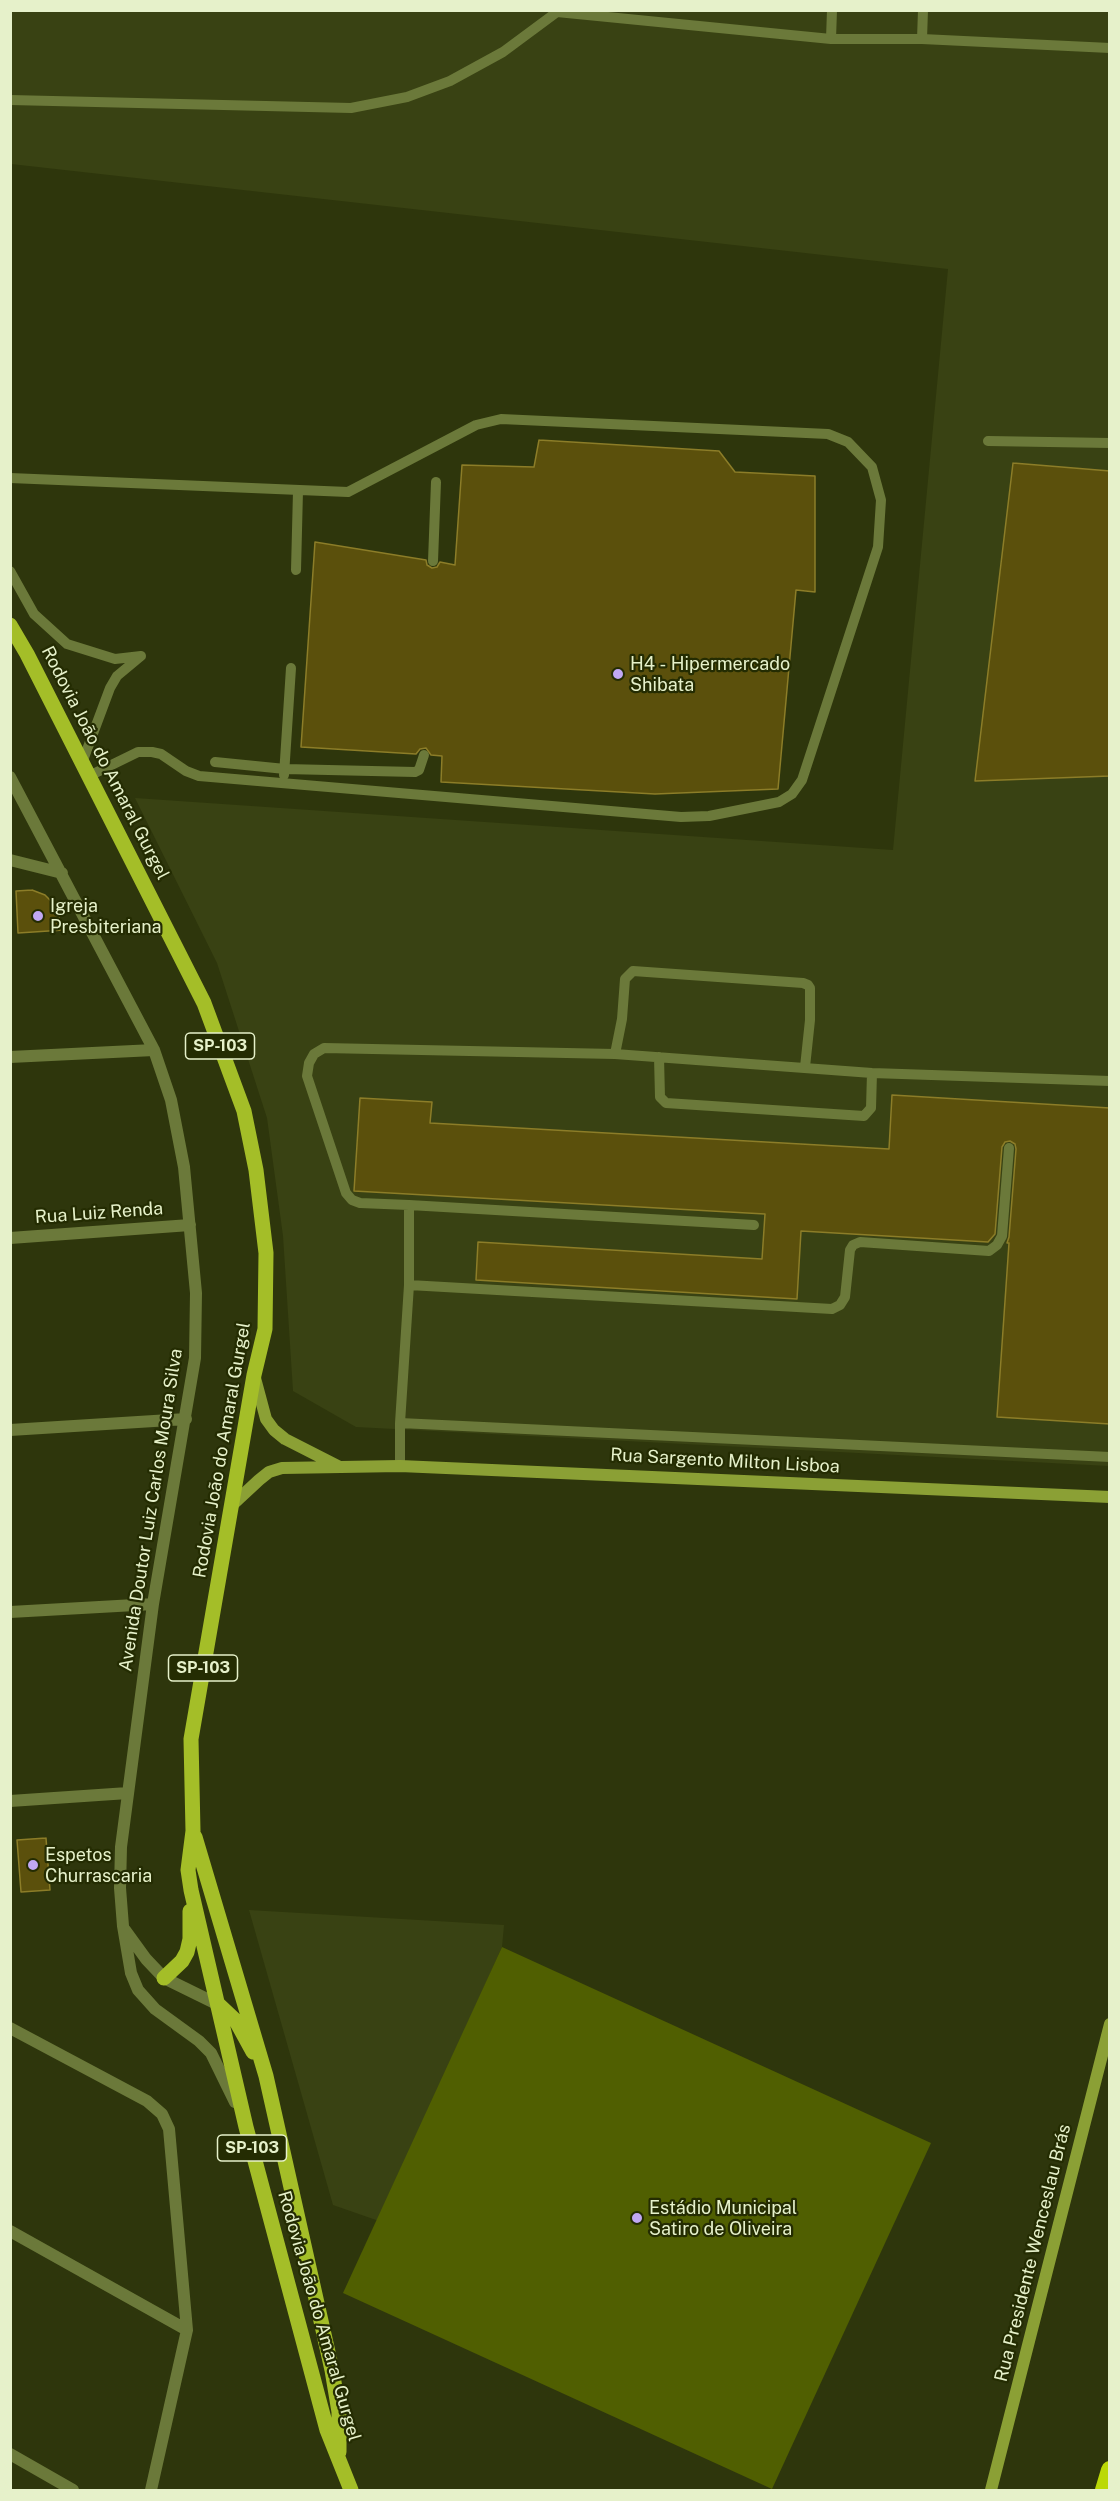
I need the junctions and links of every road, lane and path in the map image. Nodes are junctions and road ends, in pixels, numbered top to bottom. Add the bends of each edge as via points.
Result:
1 (832, 10) edge
2 (923, 10) edge
3 (557, 11) edge
4 (831, 39) junction
5 (922, 39) junction
6 (1110, 48) edge
7 (10, 100) edge
8 (988, 441) dead end
9 (1110, 442) edge
10 (10, 478) edge
11 (435, 482) dead end
12 (298, 491) junction
13 (433, 561) dead end
14 (296, 570) dead end
15 (10, 571) edge
16 (10, 626) edge
17 (291, 668) dead end
18 (424, 755) dead end
19 (214, 762) dead end
20 (285, 769) junction
21 (86, 770) junction
22 (10, 777) edge
23 (284, 783) junction
24 (10, 799) edge
25 (24, 804) junction
26 (10, 860) edge
27 (63, 873) junction
28 (154, 1050) junction
29 (615, 1054) junction
30 (10, 1057) edge
31 (659, 1057) junction
32 (805, 1067) junction
33 (872, 1073) junction
34 (1110, 1081) edge
35 (1009, 1148) dead end
36 (409, 1205) junction
37 (190, 1225) junction
38 (754, 1225) dead end
39 (10, 1238) edge
40 (409, 1285) junction
41 (254, 1376) junction
42 (186, 1419) junction
43 (400, 1423) junction
44 (10, 1430) edge
45 (1110, 1457) edge
46 (400, 1466) junction
47 (339, 1467) junction
48 (1110, 1497) edge
49 (231, 1506) junction
50 (153, 1604) junction
51 (10, 1612) edge
52 (128, 1793) junction
53 (10, 1801) edge
54 (193, 1831) junction
55 (191, 1890) junction
56 (123, 1926) junction
57 (164, 1978) junction
58 (219, 2005) junction
59 (1110, 2024) edge
60 (10, 2028) edge
61 (266, 2076) junction
62 (246, 2127) junction
63 (10, 2230) edge
64 (187, 2330) junction
65 (10, 2454) edge
66 (340, 2461) junction
67 (1110, 2470) edge
68 (73, 2490) edge
69 (151, 2490) edge
70 (351, 2490) edge
71 (991, 2490) edge
72 (1104, 2490) edge

1 - 4 lane
2 - 5 lane
3 - 4 lane
3 - 7 lane via 503,52 450,81 407,97 351,108
4 - 5 lane
5 - 6 lane
8 - 9 lane
10 - 12 lane
11 - 13 lane
12 - 14 lane
12 - 23 lane via 348,492 476,425 501,419 828,434 848,442 872,467 881,500 878,547 802,780 792,794 779,802 709,816 681,817
15 - 21 lane via 34,614 67,644 115,658 141,656 117,676 110,688
16 - 21 main road, Rodovia João do Amaral Gurgel / SP-103
17 - 20 lane
18 - 20 lane via 419,770 414,772
19 - 20 lane
20 - 23 lane
21 - 23 lane via 138,752 152,752 198,777
21 - 41 main road, Rodovia João do Amaral Gurgel / SP-103 via 204,1003 243,1111 256,1170 266,1253 265,1329
22 - 25 street, Avenida Doutor Luiz Carlos Moura Silva
24 - 25 street
25 - 27 street, Avenida Doutor Luiz Carlos Moura Silva
26 - 27 street
27 - 28 street, Avenida Doutor Luiz Carlos Moura Silva
28 - 30 street
28 - 37 street, Avenida Doutor Luiz Carlos Moura Silva via 171,1100
29 - 31 lane
29 - 32 lane via 625,979 633,971 808,985 810,1020
29 - 36 lane via 324,1048 314,1054 307,1076 346,1193 360,1203
31 - 32 lane
31 - 33 lane via 660,1097 666,1103 864,1116 871,1108
32 - 33 lane
33 - 34 lane
35 - 40 lane via 1002,1236 997,1245 989,1251 860,1242 850,1251 845,1297 832,1309
36 - 38 lane
36 - 40 lane
37 - 39 street, Rua Luiz Renda
37 - 42 street, Avenida Doutor Luiz Carlos Moura Silva via 196,1293 195,1358
40 - 43 lane
41 - 47 street via 266,1419 274,1430
41 - 49 main road, Rodovia João do Amaral Gurgel / SP-103
42 - 44 street
42 - 50 street, Avenida Doutor Luiz Carlos Moura Silva
43 - 45 lane
43 - 46 lane
46 - 47 street, Rua Sargento Milton Lisboa
46 - 48 street, Rua Sargento Milton Lisboa
47 - 49 street, Rua Sargento Milton Lisboa via 276,1470
49 - 54 main road, Rodovia João do Amaral Gurgel / SP-103 via 191,1739
50 - 51 street
50 - 52 street, Avenida Doutor Luiz Carlos Moura Silva
52 - 53 street
52 - 56 street, Avenida Doutor Luiz Carlos Moura Silva via 121,1847
54 - 55 main road, Rodovia João do Amaral Gurgel / SP-103 via 188,1870
54 - 61 main road, Rodovia João do Amaral Gurgel
55 - 57 main road via 187,1952
55 - 58 main road, Rodovia João do Amaral Gurgel / SP-103
56 - 57 street
56 - 62 street, Avenida Doutor Luiz Carlos Moura Silva via 138,1990 155,2009 211,2053
57 - 58 street
58 - 61 main road via 236,2021
58 - 62 main road, Rodovia João do Amaral Gurgel / SP-103
59 - 71 street, Rua Presidente Wenceslau Brás
60 - 64 street via 147,2102 162,2114 169,2129
61 - 66 main road, Rodovia João do Amaral Gurgel via 332,2370 339,2412
62 - 66 main road, Rodovia João do Amaral Gurgel / SP-103 via 327,2430
63 - 64 street
64 - 69 street
65 - 68 street
66 - 70 main road, Rodovia João do Amaral Gurgel / SP-103
67 - 72 highway

